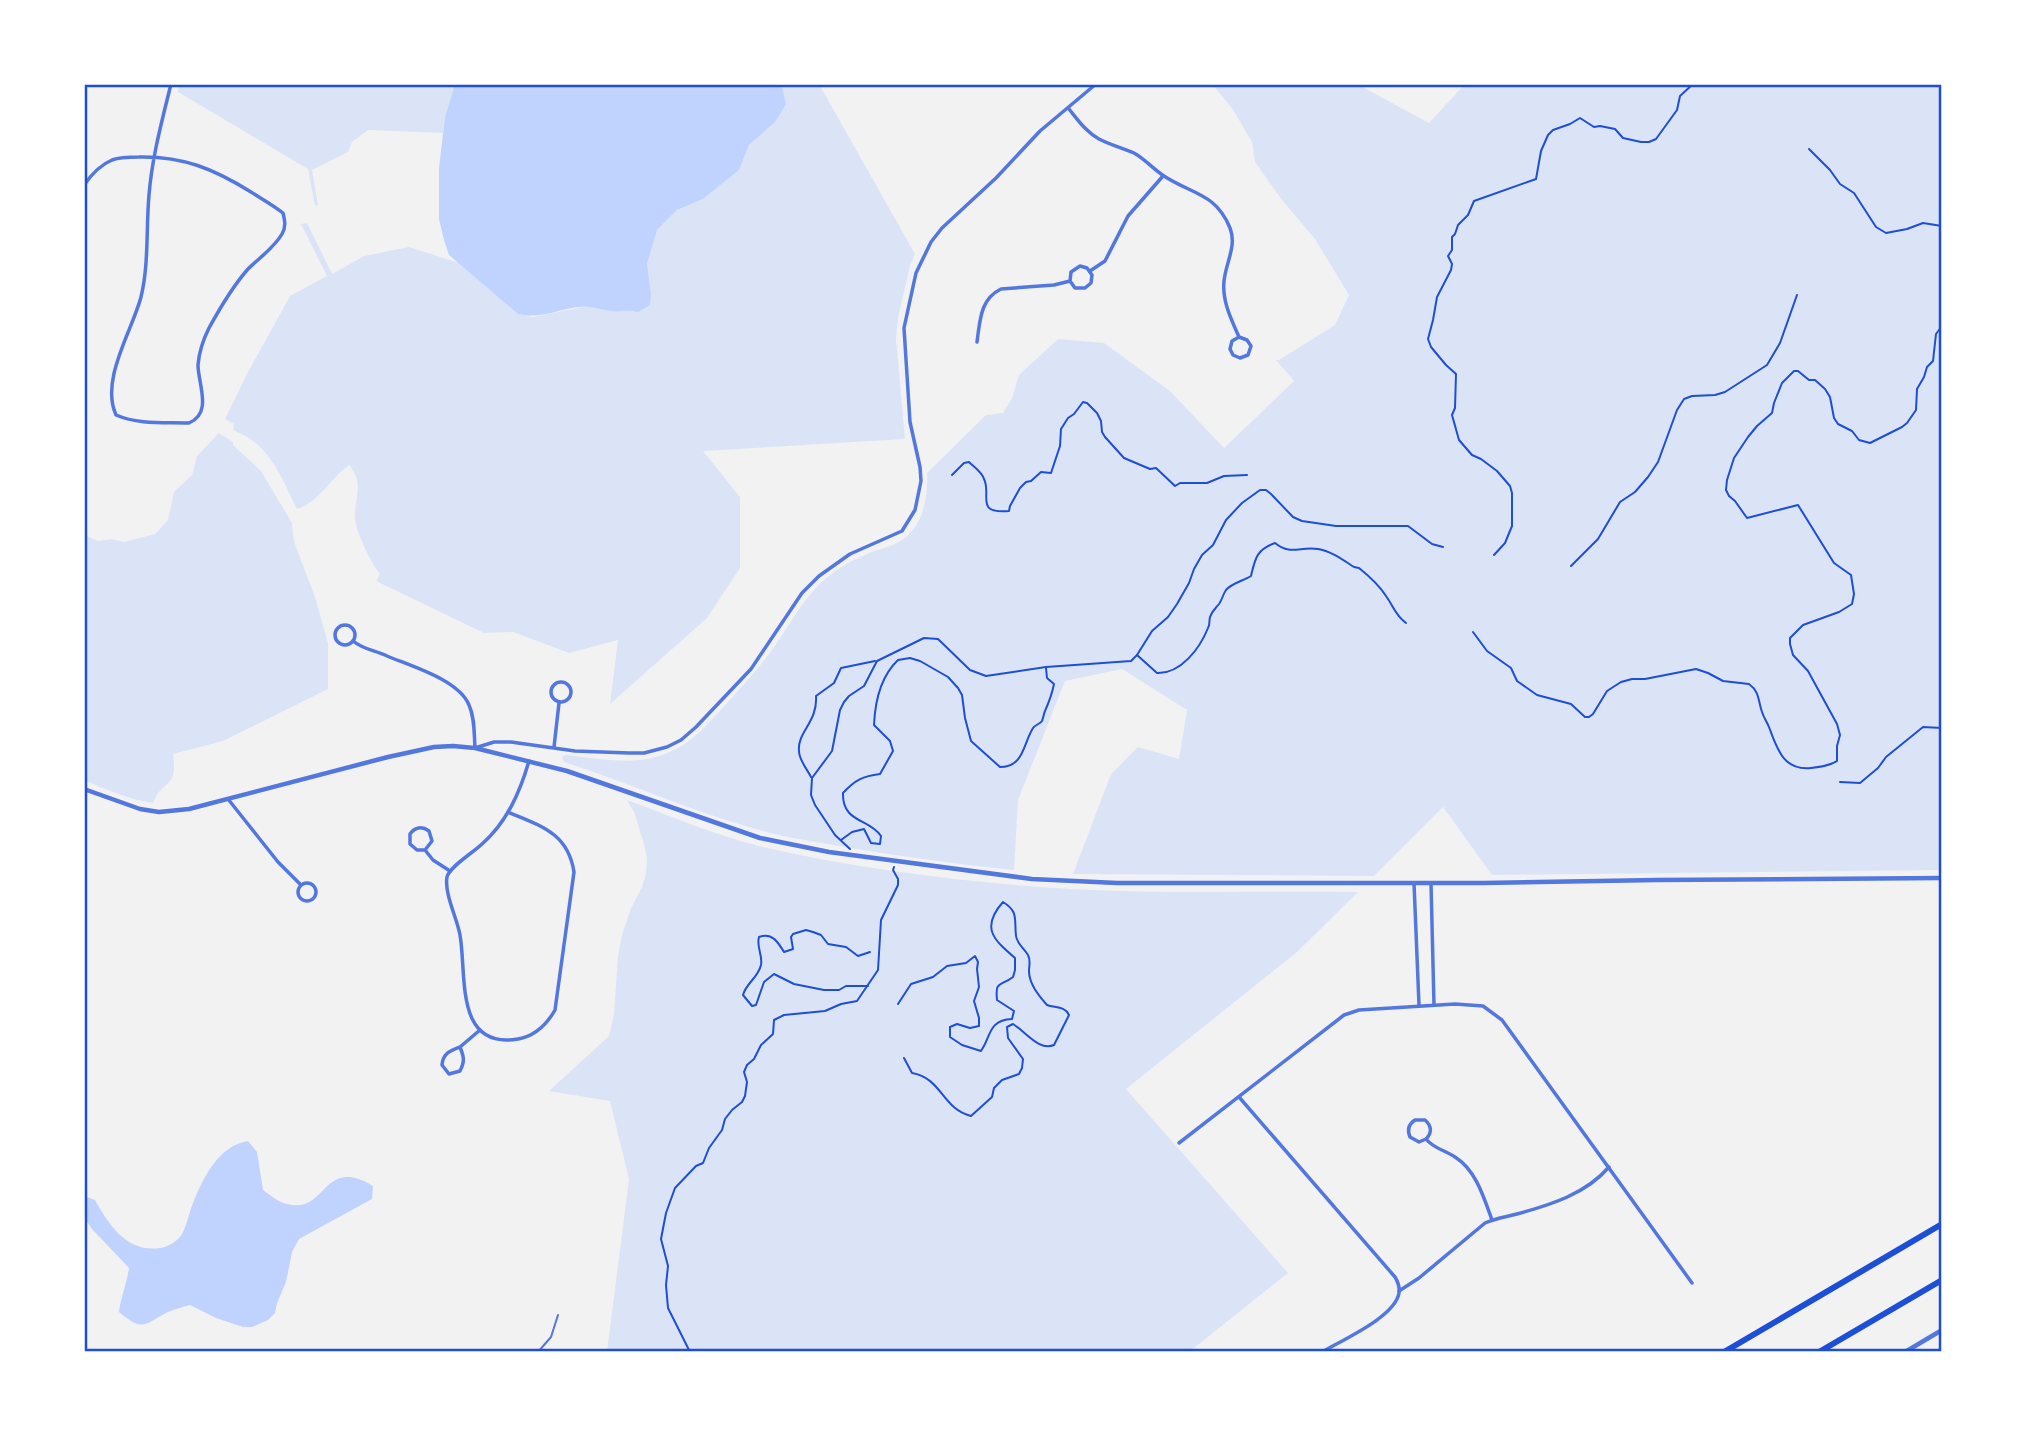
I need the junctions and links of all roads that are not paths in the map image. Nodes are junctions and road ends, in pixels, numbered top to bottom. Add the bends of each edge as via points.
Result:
1 (171, 84) edge
2 (1096, 84) edge
3 (1069, 108) junction
4 (153, 158) junction
5 (1163, 176) junction
6 (84, 186) edge
7 (1090, 271) junction
8 (1070, 281) junction
9 (1238, 337) junction
10 (977, 342) dead end
11 (353, 641) junction
12 (559, 703) junction
13 (554, 747) junction
14 (475, 748) junction
15 (529, 761) junction
16 (84, 789) edge
17 (228, 799) junction
18 (508, 812) junction
19 (425, 850) junction
20 (450, 871) junction
21 (1942, 878) edge
22 (1414, 883) junction
23 (1431, 883) junction
24 (301, 886) junction
25 (1419, 1005) junction
26 (1434, 1005) junction
27 (480, 1030) junction
28 (460, 1047) junction
29 (1239, 1097) junction
30 (1426, 1139) junction
31 (1179, 1143) dead end
32 (1609, 1167) junction
33 (1492, 1220) junction
34 (1942, 1224) edge
35 (1942, 1280) edge
36 (1692, 1283) dead end
37 (1399, 1291) junction
38 (558, 1315) dead end
39 (1942, 1330) edge
40 (538, 1352) edge
41 (1322, 1352) edge
42 (1724, 1352) edge
43 (1819, 1352) edge
44 (1905, 1352) edge

1 - 4 street
2 - 3 street
3 - 5 street via 1098,139 1140,157
3 - 13 street via 942,228 916,273 904,328 910,422 921,481 907,526 850,554 819,576 802,593 751,669 681,740 644,753
4 - 4 street via 143,283 120,349 112,405 116,415 141,422 189,423 200,417 204,406 198,363 203,341 233,288 277,241 285,222 277,208 199,164
4 - 6 street via 111,160
5 - 7 street via 1128,216 1109,256
5 - 9 street via 1204,196 1224,216 1233,238 1225,303
7 - 8 street via 1076,268
7 - 8 street via 1088,287 1077,288
8 - 10 street via 993,292 983,308
9 - 9 street via 1251,346 1248,355 1240,358 1230,349
11 - 11 street via 352,627 337,629 338,642 347,645
11 - 14 street via 457,689 472,713
12 - 12 street via 551,690 561,682 571,694
12 - 13 street
13 - 14 street via 494,742
14 - 15 street
14 - 17 street via 416,750
15 - 18 street
15 - 22 street via 760,838 858,857 1056,881
16 - 17 street via 129,806 159,811
17 - 24 street
18 - 20 street via 484,843
18 - 27 street via 551,832 565,845 574,872 573,890 551,1018 516,1040
19 - 19 street via 432,843 431,834 417,828 410,834 410,844
19 - 20 street
20 - 27 street via 448,889 460,933 465,997
21 - 23 street
22 - 23 street
22 - 25 street
23 - 26 street
24 - 24 street via 313,885 314,899 300,898
25 - 26 street
25 - 29 street via 1343,1015
26 - 32 street via 1483,1006 1497,1015
27 - 28 street
28 - 28 street via 463,1065 449,1074 442,1058
29 - 31 street
29 - 37 street via 1395,1277
30 - 30 street via 1419,1142 1410,1137 1415,1120 1425,1120 1430,1126
30 - 33 street via 1469,1170
32 - 33 street via 1569,1196
32 - 36 street
33 - 37 street
34 - 42 highway
35 - 43 highway
37 - 41 street via 1386,1314
38 - 40 lane via 551,1337
39 - 44 street

